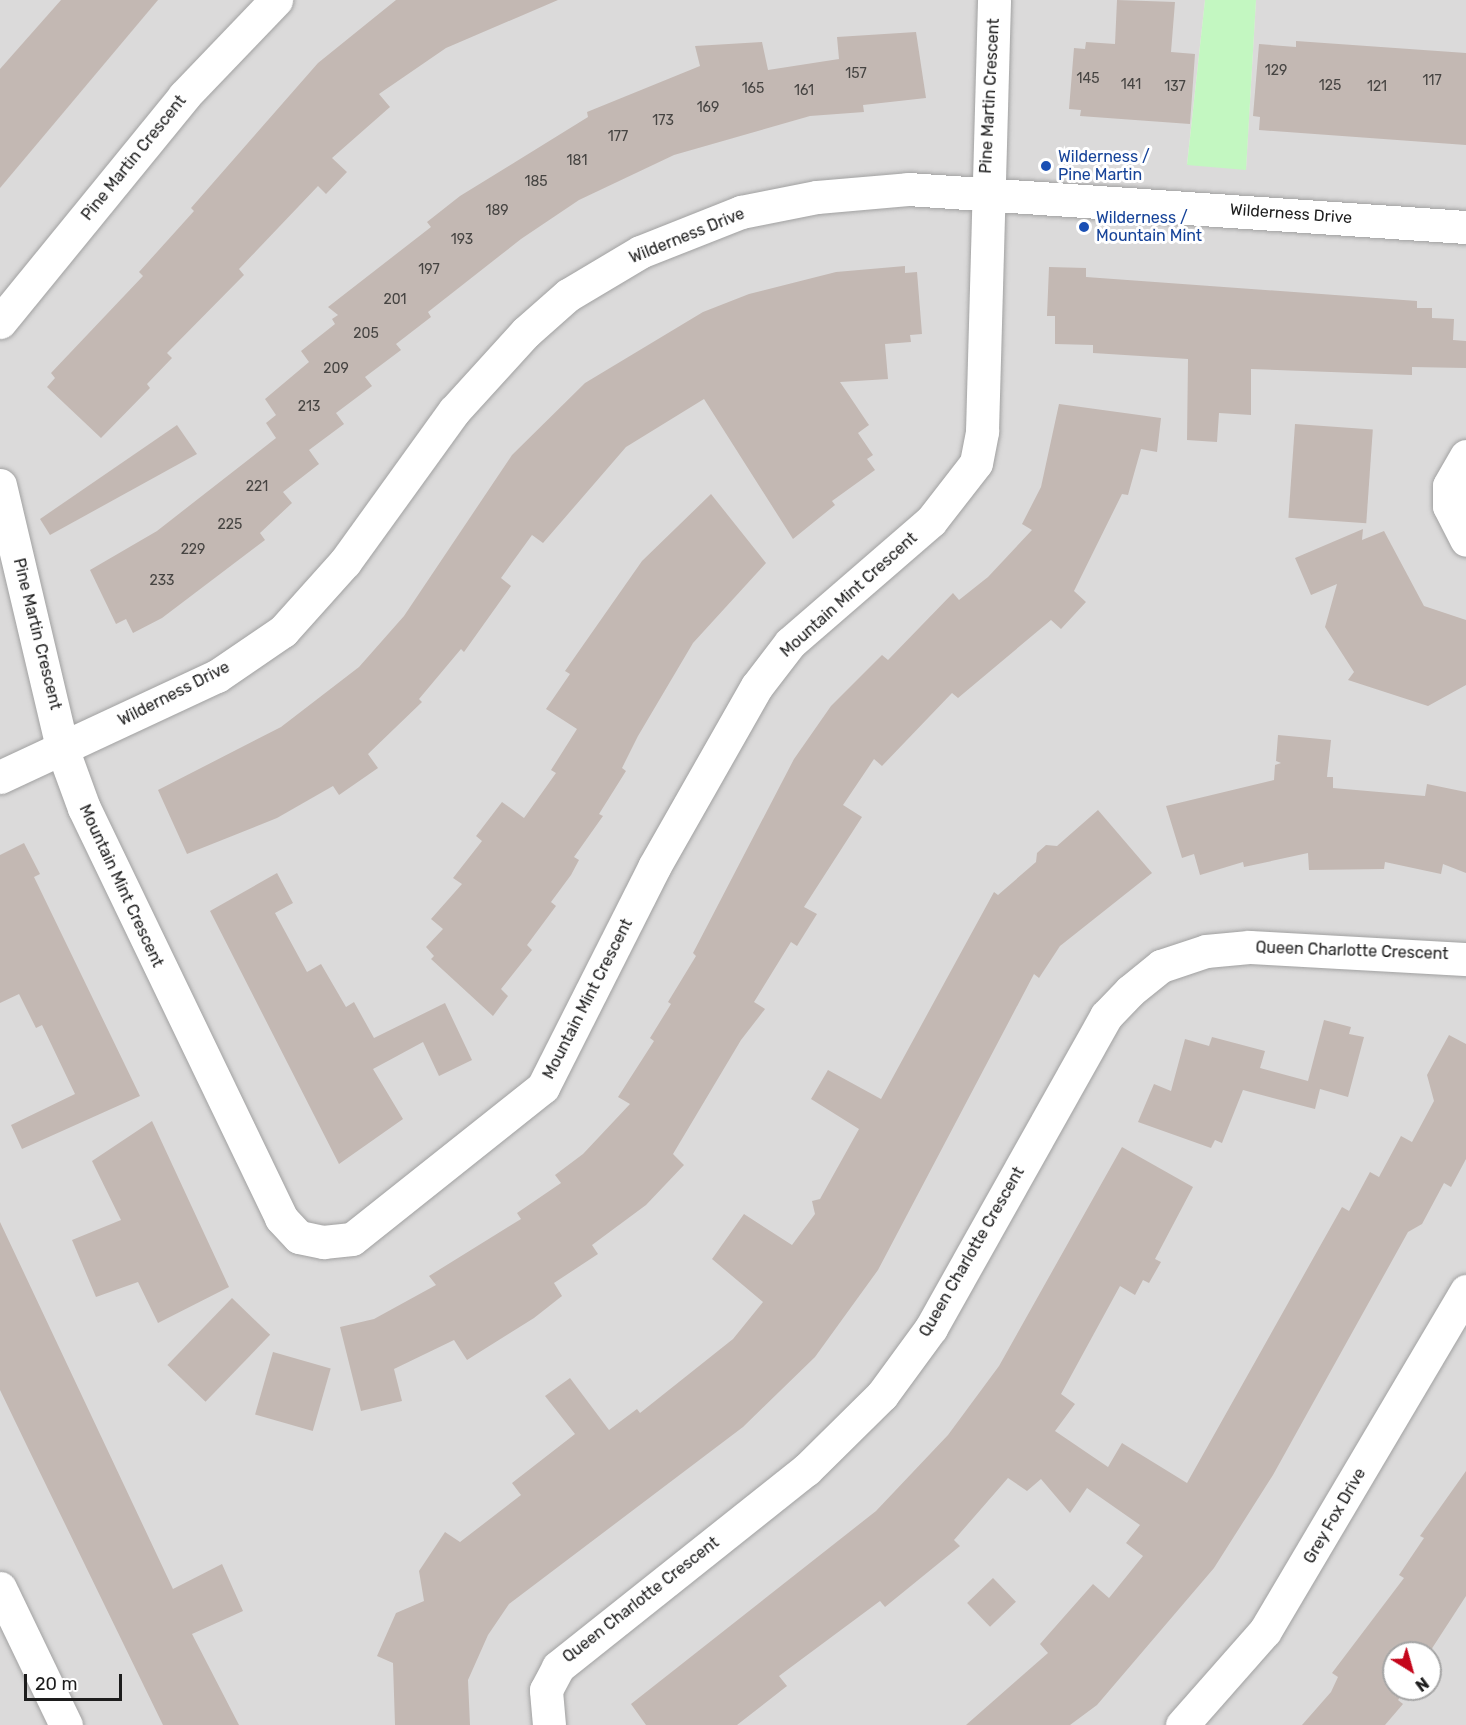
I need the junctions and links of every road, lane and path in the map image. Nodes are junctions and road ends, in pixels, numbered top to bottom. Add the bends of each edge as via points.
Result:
1 (276, 0) edge
2 (994, 0) edge
3 (986, 192) junction
4 (1466, 227) edge
5 (0, 322) edge
6 (1466, 456) edge
7 (0, 485) edge
8 (1466, 540) edge
9 (62, 748) junction
10 (0, 777) edge
11 (1466, 959) edge
12 (1466, 1291) edge
13 (0, 1588) edge
14 (66, 1725) edge
15 (549, 1725) edge
16 (1182, 1725) edge

1 - 5 street, Pine Martin Crescent via 184,96
2 - 3 street, Pine Martin Crescent
3 - 4 street, Wilderness Drive
3 - 9 street, Wilderness Drive via 908,189 817,197 741,212 640,252 568,296 526,332 454,411 345,562 283,631 217,676
3 - 9 street, Mountain Mint Crescent via 982,431 976,462 961,489 790,643 757,686 654,867 543,1087 351,1239 323,1242 299,1237 281,1218 84,808
6 - 8 street via 1449,486 1449,506
7 - 9 street, Pine Martin Crescent
9 - 10 street, Wilderness Drive
11 - 15 street, Queen Charlotte Crescent via 1249,947 1206,951 1161,966 1130,991 1106,1016 931,1329 882,1395 807,1470 558,1667 546,1690
12 - 16 street, Grey Fox Drive via 1265,1631
13 - 14 street

